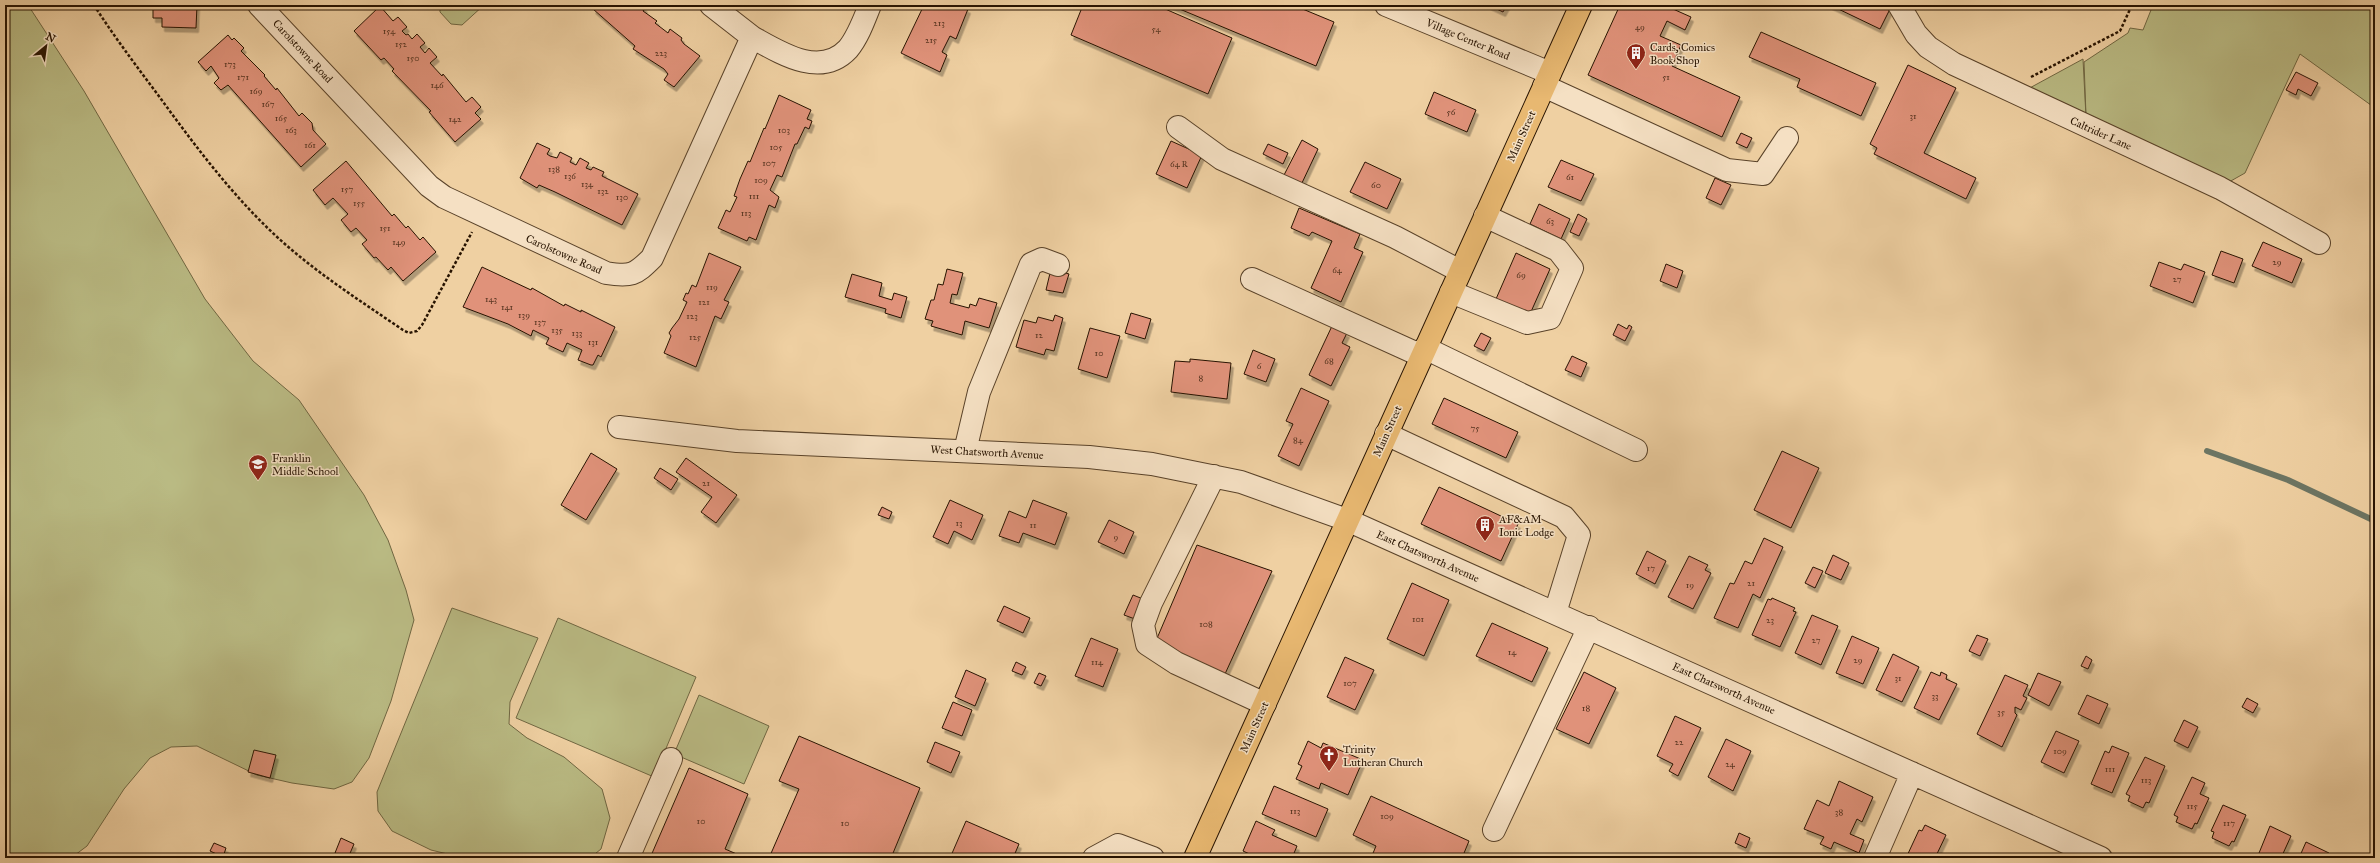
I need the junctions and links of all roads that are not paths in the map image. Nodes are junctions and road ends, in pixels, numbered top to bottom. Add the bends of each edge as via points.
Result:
1 (259, 5) edge
2 (711, 5) edge
3 (870, 5) edge
4 (1581, 5) edge
5 (1899, 5) edge
6 (1393, 6) edge
7 (752, 37) junction
8 (1547, 80) junction
9 (1178, 127) dead end
10 (1787, 138) dead end
11 (1485, 216) junction
12 (2319, 243) dead end
13 (1058, 265) dead end
14 (1460, 271) junction
15 (1252, 279) dead end
16 (1451, 292) junction
17 (1423, 352) junction
18 (618, 427) dead end
19 (1386, 434) junction
20 (1636, 450) dead end
21 (965, 451) junction
22 (1214, 476) junction
23 (1347, 520) junction
24 (1555, 613) junction
25 (1588, 627) junction
26 (1265, 704) junction
27 (671, 759) dead end
28 (1912, 773) junction
29 (1494, 830) dead end
30 (628, 858) edge
31 (1094, 858) edge
32 (1153, 858) edge
33 (1195, 858) edge
34 (1875, 858) edge
35 (2101, 858) edge

1 - 7 street, Carolstowne Road via 430,186 456,205 606,273 626,276 639,272 652,258
2 - 7 street
3 - 7 street via 847,49 824,62 810,62 788,56
4 - 8 main road, Main Street
5 - 12 street, Caltrider Lane via 1916,34 1928,47 1954,64 2220,188
6 - 8 street, Village Center Road
8 - 10 street, Village Center Road via 1727,170 1763,174
8 - 11 main road, Main Street
9 - 14 street via 1222,159 1395,237
11 - 14 main road, Main Street
11 - 16 street via 1558,250 1572,268 1550,318 1526,323
13 - 21 street via 1042,259 1031,264 980,392
14 - 16 main road, Main Street
15 - 17 street
16 - 17 main road, Main Street
17 - 19 main road, Main Street
17 - 20 street
18 - 21 street, West Chatsworth Avenue via 737,441
19 - 23 main road, Main Street
19 - 24 street via 1564,517 1579,535
21 - 22 street, West Chatsworth Avenue via 1089,457 1152,464
22 - 23 street, West Chatsworth Avenue via 1241,482
22 - 26 street via 1151,603 1143,625 1147,644 1176,663
23 - 24 street, East Chatsworth Avenue
23 - 26 main road, Main Street
24 - 25 street, East Chatsworth Avenue
25 - 28 street, East Chatsworth Avenue
25 - 29 street
26 - 33 main road, Main Street
27 - 30 street
28 - 34 street
28 - 35 street, East Chatsworth Avenue
31 - 32 street via 1118,845

